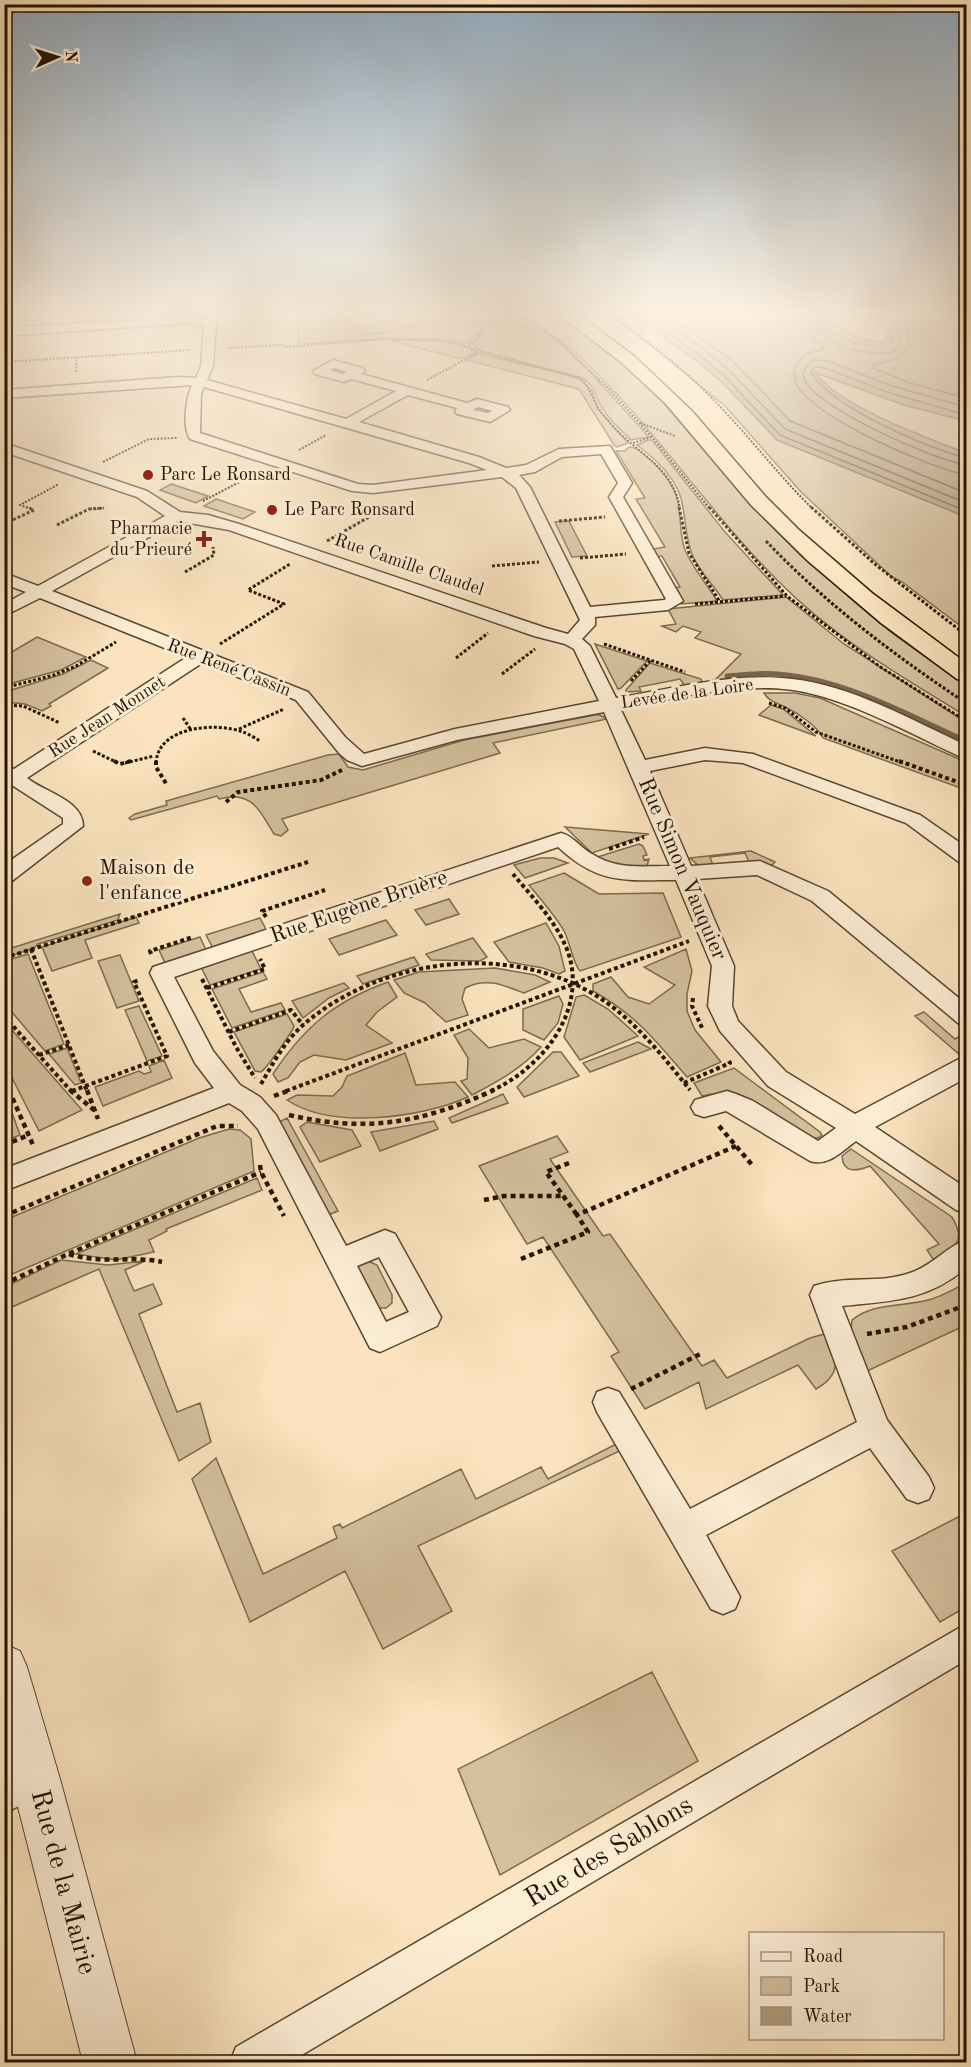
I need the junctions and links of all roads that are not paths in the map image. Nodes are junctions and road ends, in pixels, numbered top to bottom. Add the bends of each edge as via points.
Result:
1 (194, 408) edge
2 (296, 408) edge
3 (374, 408) edge
4 (679, 408) edge
5 (697, 408) edge
6 (348, 423) junction
7 (4, 447) edge
8 (506, 473) junction
9 (176, 516) junction
10 (4, 578) edge
11 (38, 592) junction
12 (4, 611) edge
13 (585, 613) junction
14 (574, 638) junction
15 (199, 657) junction
16 (966, 657) edge
17 (966, 674) edge
18 (609, 705) junction
19 (966, 752) edge
20 (639, 767) junction
21 (10, 774) edge
22 (966, 857) edge
23 (685, 873) junction
24 (4, 876) edge
25 (966, 1017) edge
26 (966, 1067) edge
27 (241, 1107) junction
28 (704, 1107) road end
29 (855, 1129) junction
30 (4, 1180) edge
31 (966, 1203) edge
32 (966, 1252) edge
33 (340, 1261) dead end
34 (620, 1395) road end
35 (875, 1429) junction
36 (918, 1488) dead end
37 (684, 1529) junction
38 (723, 1596) dead end
39 (966, 1641) edge
40 (4, 1667) edge
41 (20, 1787) edge
42 (110, 2062) edge
43 (251, 2062) edge

1 - 8 street via 195,436 357,488
2 - 6 street
3 - 6 street
4 - 17 highway via 768,511 837,576
5 - 16 highway via 782,505 858,575
6 - 8 street
7 - 9 street via 142,494
8 - 13 street via 523,487
8 - 13 street via 539,466 562,453 605,449 625,483 616,497 674,598 673,604
9 - 11 street
9 - 14 street, Rue Camille Claudel via 234,527 505,620
10 - 11 street, Rue René Cassin
11 - 12 street
11 - 15 street, Rue René Cassin
13 - 14 street via 587,625
14 - 18 street, Rue Simon Vauquier
15 - 18 street, Rue René Cassin via 302,696 357,759
15 - 21 street, Rue Jean Monnet
18 - 19 street, Levée de la Loire via 718,686 793,684 839,695
18 - 20 street, Rue Simon Vauquier
20 - 22 street via 705,754 746,758 913,819
20 - 23 street, Rue Simon Vauquier
21 - 24 street via 67,809 73,817 72,826
23 - 25 street, Rue Eugène Bruère via 760,868 820,896
23 - 27 street, Rue Eugène Bruère via 608,871 582,858 561,839 161,973 204,1057
23 - 29 street, Rue Simon Vauquier via 723,966 720,1006 728,1025 777,1079
26 - 29 street via 871,1116
27 - 30 street via 106,1139
27 - 33 street via 267,1122
28 - 29 street via 727,1101 819,1154
29 - 31 street, Rue Simon Vauquier
32 - 35 street via 928,1281 901,1290 824,1295
34 - 37 street
35 - 36 street
35 - 37 street
37 - 38 street
39 - 43 street, Rue des Sablons
40 - 41 street, Rue de la Mairie
41 - 42 street, Rue de la Mairie

